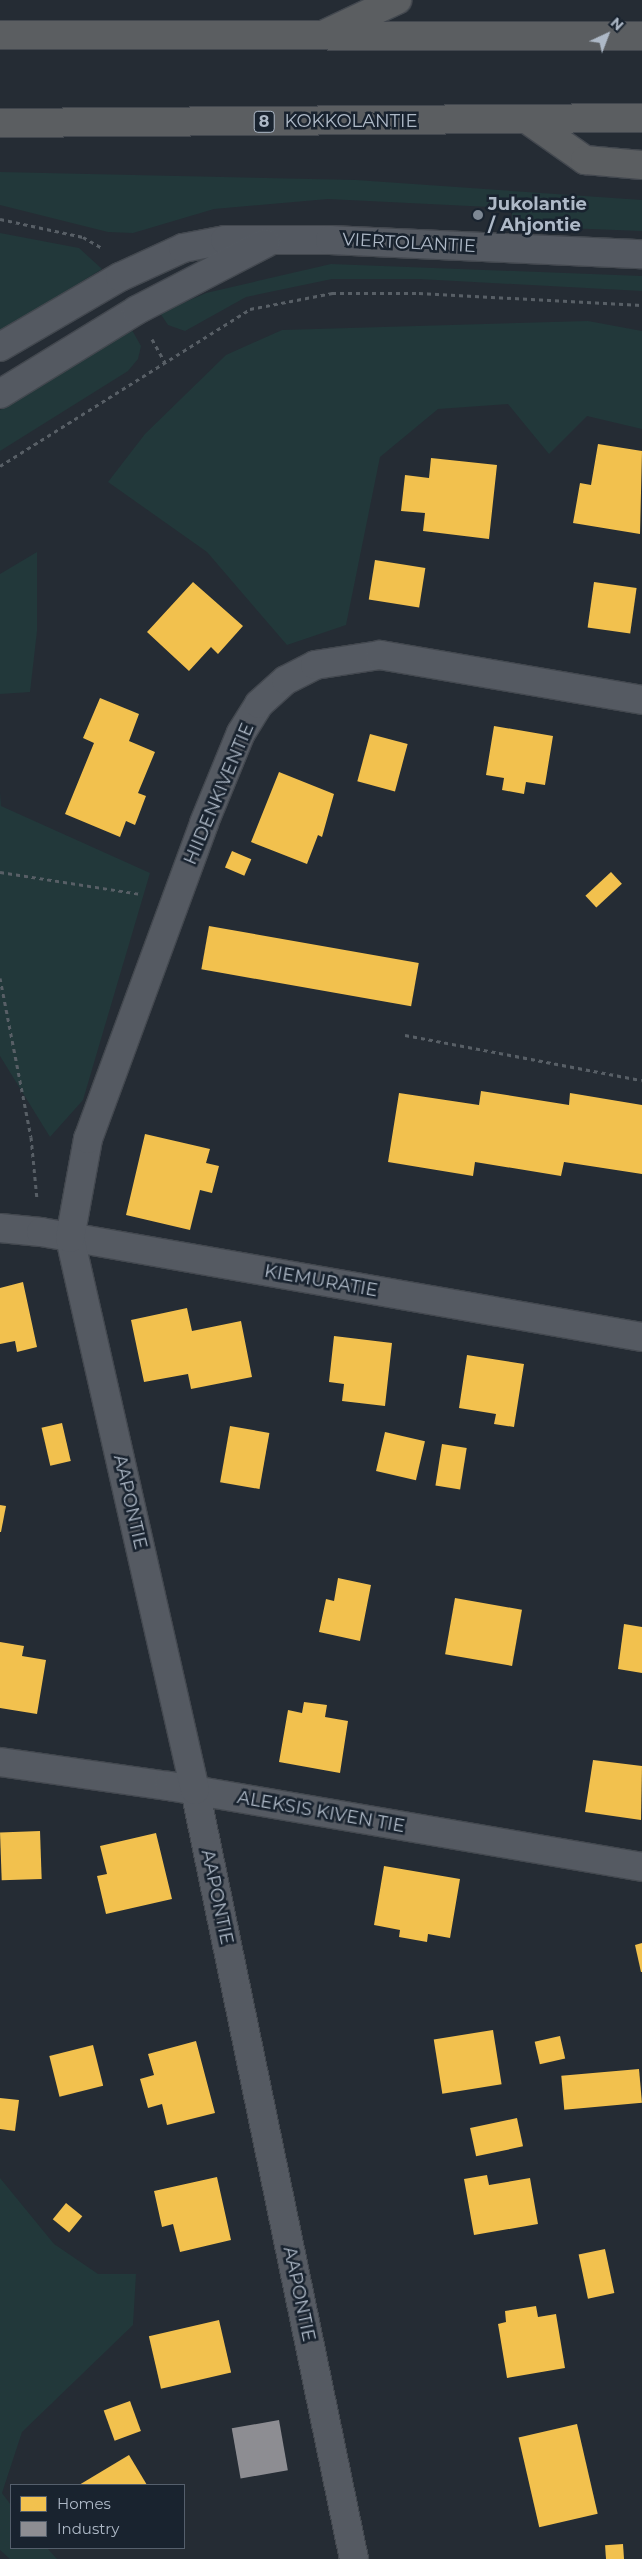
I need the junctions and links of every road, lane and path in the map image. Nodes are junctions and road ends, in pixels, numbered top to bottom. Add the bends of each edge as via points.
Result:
1 (397, 0) edge
2 (0, 35) edge
3 (642, 36) edge
4 (319, 37) junction
5 (642, 118) edge
6 (528, 120) junction
7 (0, 123) edge
8 (642, 165) edge
9 (266, 244) junction
10 (642, 254) edge
11 (642, 305) edge
12 (0, 347) edge
13 (0, 394) edge
14 (0, 466) edge
15 (642, 700) edge
16 (0, 872) edge
17 (176, 899) junction
18 (405, 1035) dead end
19 (642, 1080) edge
20 (0, 1228) edge
21 (70, 1238) junction
22 (642, 1337) edge
23 (0, 1762) edge
24 (195, 1790) junction
25 (642, 1867) edge
26 (354, 2559) edge

1 - 4 highway
2 - 4 highway
3 - 4 highway
5 - 6 highway, KOKKOLANTIE / 8
6 - 7 highway, KOKKOLANTIE / 8
6 - 8 highway via 585,160
9 - 10 street, VIERTOLANTIE via 330,240
9 - 12 street, VIERTOLANTIE via 225,240 184,248 120,277
9 - 13 street, VIERTOLANTIE via 137,310
11 - 14 path via 342,293 250,309
15 - 17 street, HIIDENKIVENTIE via 380,655 315,665 286,680 259,704 241,733
16 - 17 path
17 - 21 street, HIIDENKIVENTIE via 88,1139
18 - 19 path
20 - 21 street, KIEMURATIE
21 - 22 street, KIEMURATIE
21 - 24 street, AAPONTIE
23 - 24 street, ALEKSIS KIVEN TIE
24 - 25 street, ALEKSIS KIVEN TIE
24 - 26 street, AAPONTIE

